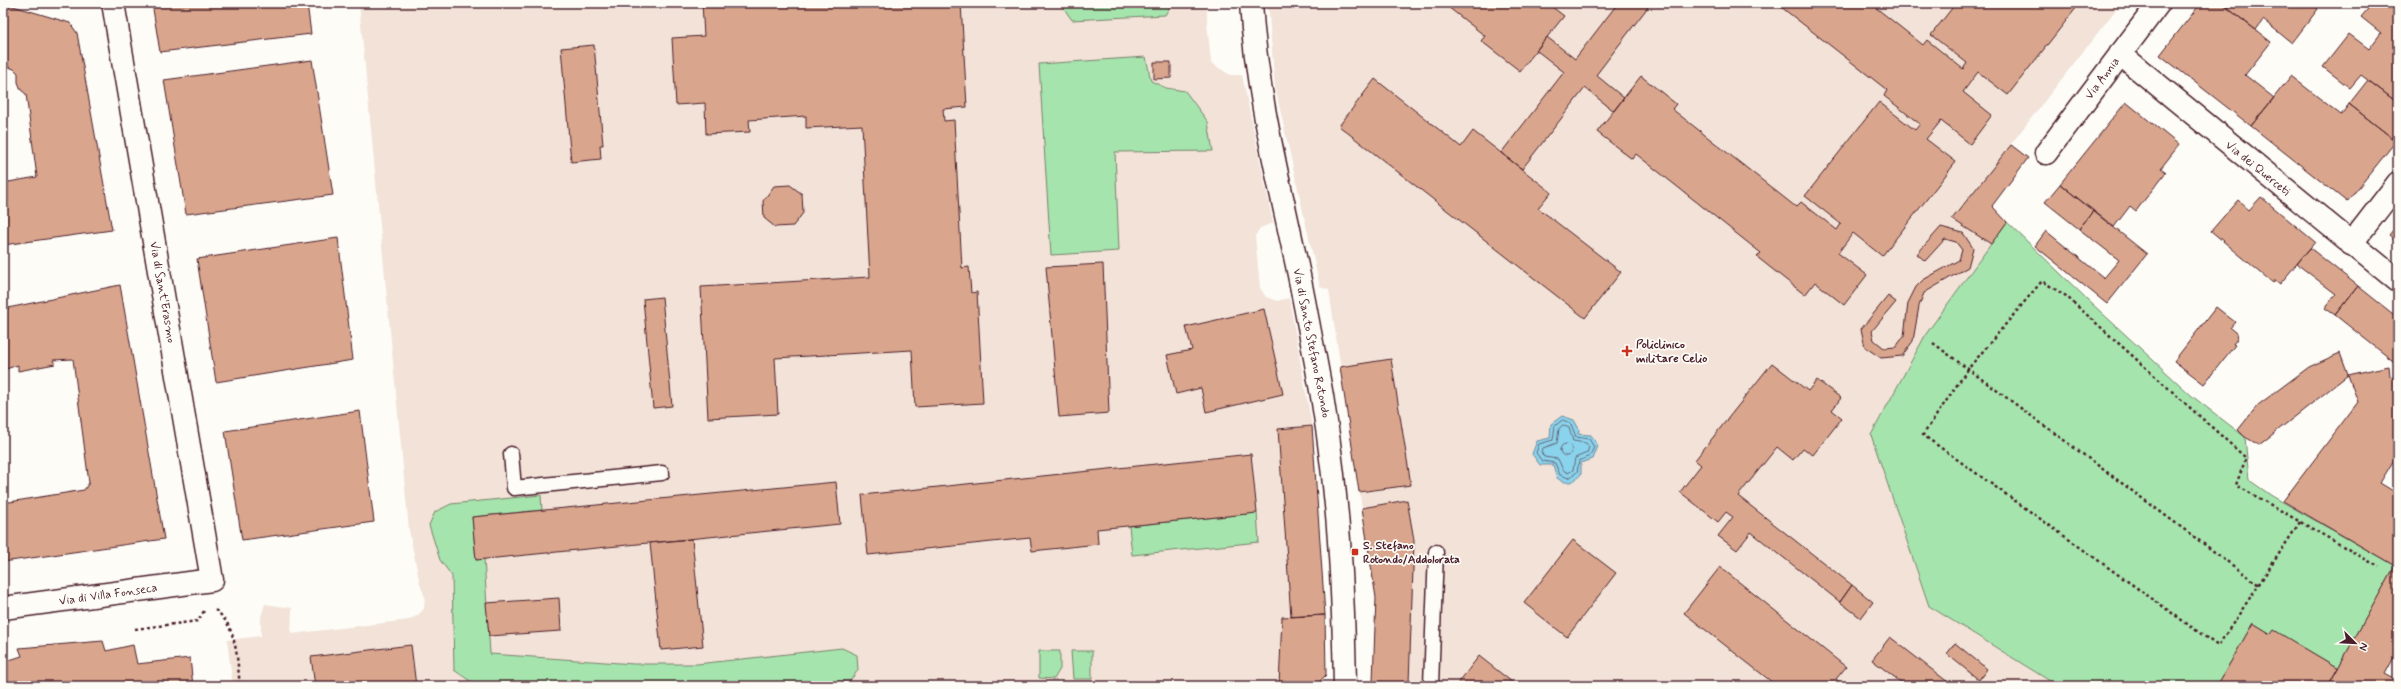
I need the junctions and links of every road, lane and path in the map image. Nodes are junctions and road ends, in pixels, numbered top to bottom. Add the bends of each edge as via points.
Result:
1 (113, 3) edge
2 (1251, 3) edge
3 (2159, 3) edge
4 (2120, 54) junction
5 (2046, 153) dead end
6 (2398, 183) edge
7 (2351, 244) junction
8 (2398, 281) edge
9 (1933, 343) dead end
10 (1968, 369) junction
11 (511, 454) dead end
12 (662, 473) dead end
13 (2300, 522) junction
14 (1436, 552) dead end
15 (2379, 567) dead end
16 (212, 580) joint
17 (2259, 585) junction
18 (3, 608) edge
19 (135, 629) dead end
20 (1431, 685) dead end
21 (240, 686) edge
22 (1345, 686) edge

1 - 16 street, Via di Sant'Erasmo
2 - 22 street, Via di Santo Stefano Rotondo via 1257,72 1266,129 1295,253 1326,420 1339,523
3 - 4 street, Via Annia
4 - 5 street, Via Annia
4 - 7 street, Via dei Querceti
6 - 7 street
7 - 8 street, Via dei Querceti
9 - 10 path
10 - 13 path via 2042,282 2066,296 2246,458 2236,485
10 - 17 path
10 - 17 path via 1923,435 2218,646
11 - 12 lane via 514,488
13 - 15 path
13 - 17 path
14 - 20 lane
16 - 18 street, Via di Villa Fonseca
19 - 21 path via 198,621 204,611 215,610 222,617 234,639

